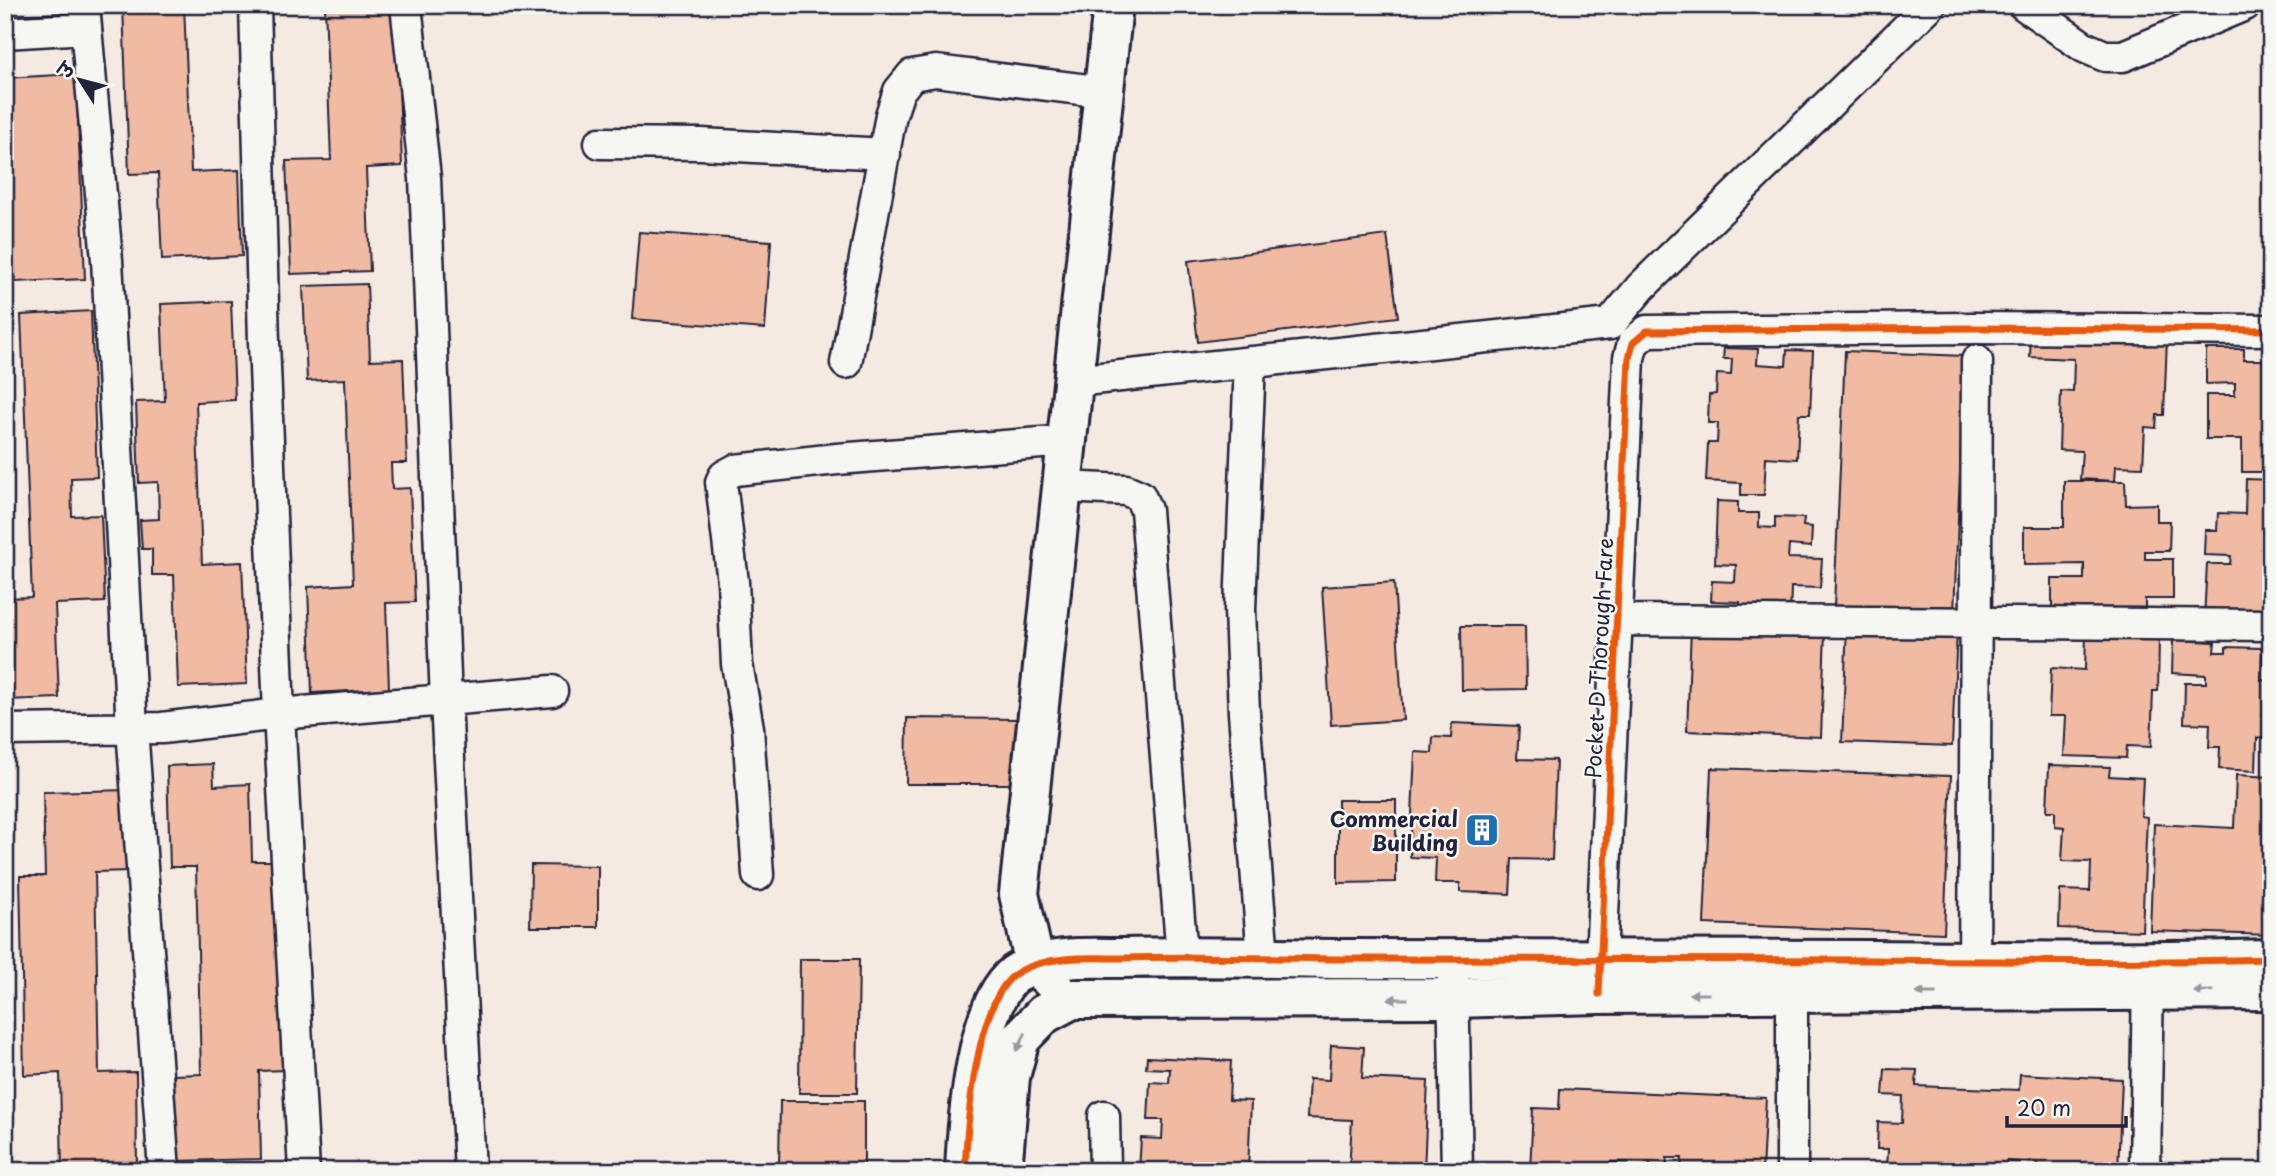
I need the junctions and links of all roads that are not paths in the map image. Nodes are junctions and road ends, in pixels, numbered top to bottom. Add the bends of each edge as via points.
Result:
1 (255, 5) edge
2 (406, 5) edge
3 (1113, 5) edge
4 (1930, 5) edge
5 (2024, 5) edge
6 (2245, 5) edge
7 (85, 17) edge
8 (5, 33) edge
9 (1104, 92) junction
10 (600, 143) dead end
11 (885, 154) junction
12 (2271, 330) edge
13 (1977, 361) dead end
14 (1250, 362) junction
15 (846, 363) dead end
16 (1074, 381) junction
17 (1067, 441) junction
18 (1063, 487) junction
19 (1617, 620) junction
20 (1976, 624) junction
21 (2271, 625) edge
22 (552, 691) dead end
23 (446, 701) junction
24 (279, 714) junction
25 (132, 728) junction
26 (5, 730) edge
27 (758, 875) dead end
28 (1182, 956) junction
29 (1264, 958) junction
30 (1452, 959) junction
31 (2271, 960) edge
32 (1035, 965) junction
33 (2148, 976) junction
34 (1600, 977) junction
35 (1792, 977) junction
36 (1974, 977) junction
37 (2271, 990) edge
38 (1072, 999) junction
39 (1453, 999) junction
40 (1104, 1116) dead end
41 (164, 1171) edge
42 (304, 1171) edge
43 (470, 1171) edge
44 (965, 1171) edge
45 (1002, 1171) edge
46 (1105, 1171) edge
47 (1457, 1171) edge
48 (1792, 1171) edge
49 (2144, 1171) edge

1 - 24 street
2 - 23 street via 425,178
3 - 9 street
4 - 14 street via 1641,287 1611,324
5 - 6 street via 2084,47 2105,56 2123,56
7 - 8 street
7 - 25 street via 107,260
9 - 11 street via 936,71 912,75 891,115
9 - 16 street
10 - 11 street
11 - 15 street
12 - 19 street, Pocket D Thorough Fare via 1647,331 1633,344 1629,358
13 - 20 street
14 - 16 street
14 - 29 street via 1240,609
16 - 17 street
17 - 18 street
17 - 27 street via 824,460 735,470 724,477
18 - 28 street via 1126,490 1140,496 1146,509
18 - 32 street via 1019,894
19 - 20 street
19 - 34 street, Pocket D Thorough Fare
20 - 21 street
20 - 36 street
22 - 23 street
23 - 24 street
23 - 43 street
24 - 25 street
24 - 42 street
25 - 26 street
25 - 41 street
28 - 29 street
28 - 32 street via 1070,959
29 - 30 street
30 - 34 street
30 - 39 street
31 - 33 street
32 - 38 street
32 - 44 street via 1017,972 991,1007 976,1066
33 - 36 street
37 -> 33 street
33 - 49 street
34 - 35 street
34 - 39 street
35 - 36 street
35 - 48 street
39 -> 38 street
38 -> 45 street via 1044,1013 1020,1039 1010,1077
39 - 47 street
40 - 46 street

